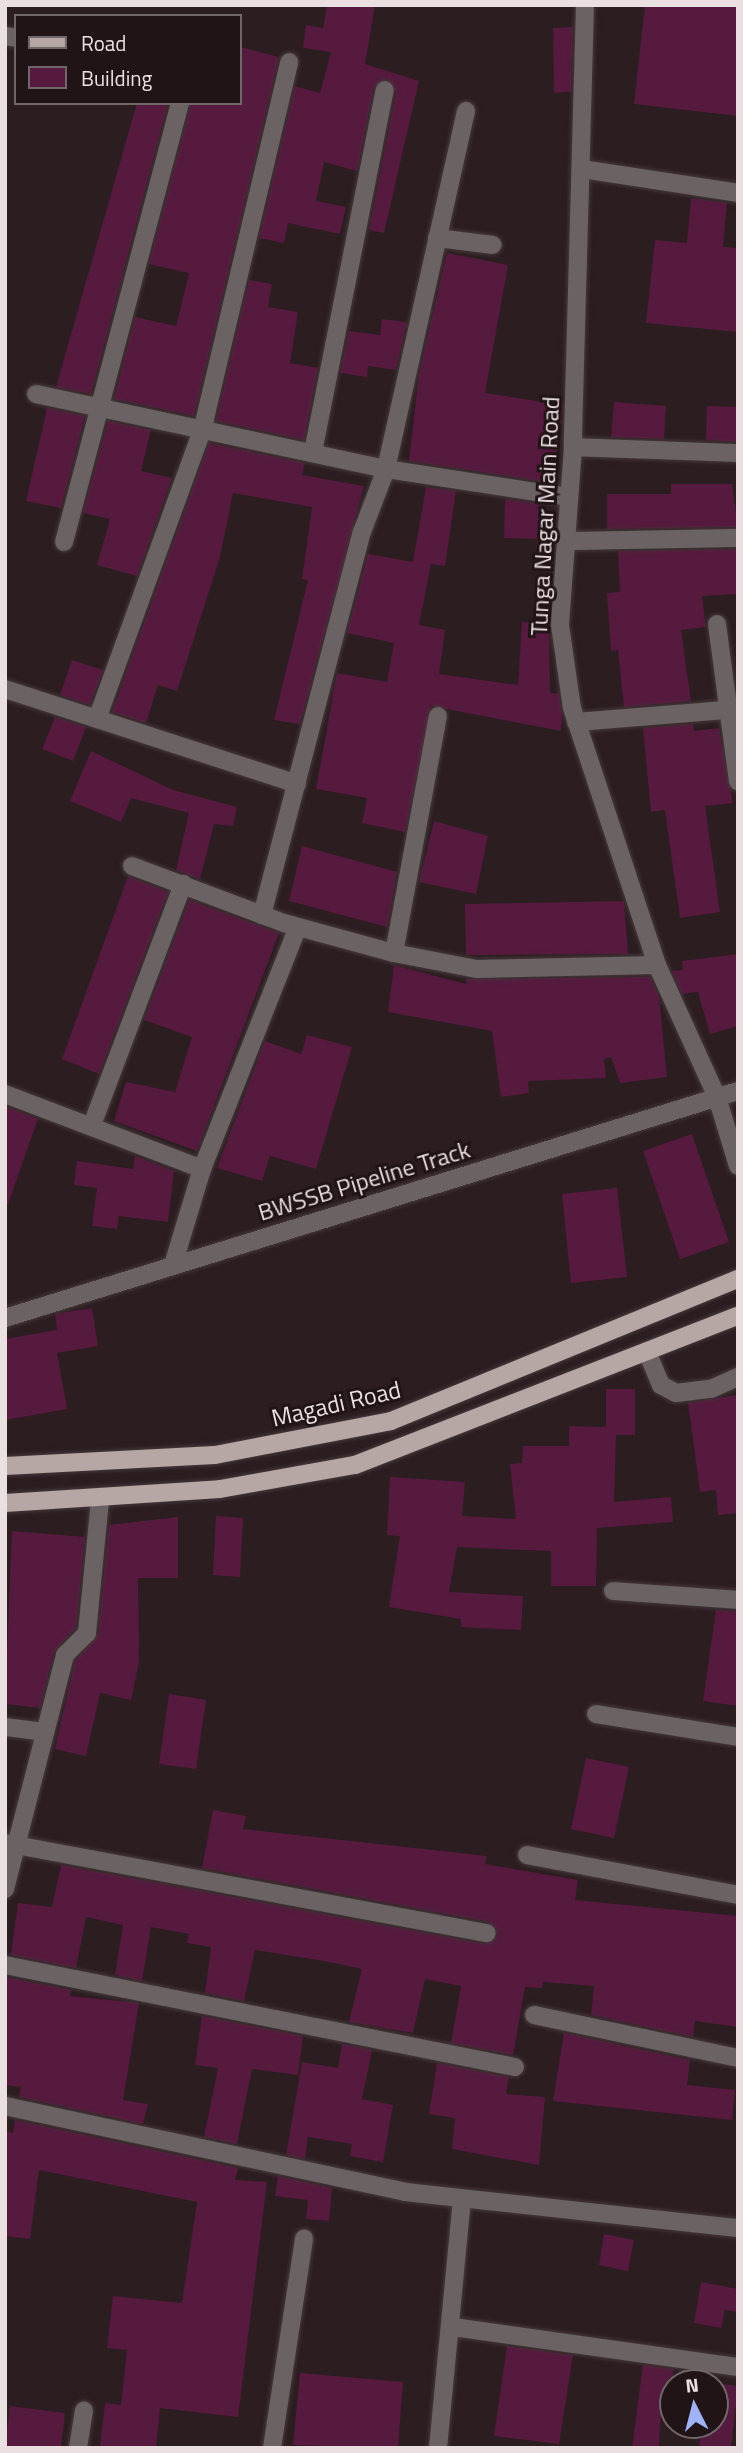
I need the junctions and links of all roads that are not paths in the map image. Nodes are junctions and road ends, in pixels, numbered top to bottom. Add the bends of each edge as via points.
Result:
1 (585, 5) edge
2 (289, 62) dead end
3 (385, 90) dead end
4 (179, 105) edge
5 (466, 111) dead end
6 (582, 169) junction
7 (738, 193) edge
8 (437, 238) junction
9 (493, 245) dead end
10 (36, 394) dead end
11 (98, 408) junction
12 (203, 427) junction
13 (573, 447) junction
14 (313, 452) junction
15 (738, 453) edge
16 (386, 469) junction
17 (569, 498) junction
18 (738, 538) edge
19 (567, 541) junction
20 (64, 542) dead end
21 (717, 624) dead end
22 (5, 689) edge
23 (733, 709) edge
24 (439, 716) dead end
25 (97, 719) junction
26 (576, 722) junction
27 (738, 782) edge
28 (298, 784) junction
29 (132, 866) dead end
30 (183, 884) junction
31 (262, 915) junction
32 (298, 927) junction
33 (394, 953) junction
34 (657, 965) junction
35 (738, 1091) edge
36 (5, 1094) edge
37 (717, 1097) junction
38 (92, 1125) junction
39 (738, 1166) edge
40 (202, 1169) junction
41 (173, 1265) junction
42 (738, 1279) edge
43 (738, 1316) edge
44 (5, 1318) edge
45 (647, 1352) junction
46 (738, 1377) edge
47 (5, 1466) edge
48 (100, 1500) junction
49 (5, 1503) edge
50 (613, 1591) dead end
51 (738, 1600) edge
52 (596, 1714) dead end
53 (5, 1727) edge
54 (44, 1732) junction
55 (738, 1737) edge
56 (9, 1844) edge
57 (527, 1855) dead end
58 (5, 1889) edge
59 (738, 1895) edge
60 (487, 1933) dead end
61 (5, 1965) edge
62 (534, 2015) dead end
63 (738, 2058) edge
64 (515, 2067) dead end
65 (5, 2106) edge
66 (462, 2200) junction
67 (738, 2228) edge
68 (304, 2238) dead end
69 (453, 2327) junction
70 (738, 2367) edge
71 (84, 2410) dead end
72 (78, 2448) edge
73 (272, 2448) edge
74 (438, 2448) edge

1 - 6 street, Tunga Nagar Main Road
2 - 12 street
3 - 14 street
4 - 11 street
5 - 8 street
6 - 7 street
6 - 13 street, Tunga Nagar Main Road
8 - 9 street
8 - 16 street
10 - 11 street
11 - 12 street
11 - 20 street
12 - 14 street
12 - 25 street
13 - 15 street
13 - 17 street, Tunga Nagar Main Road
14 - 16 street
16 - 17 street
16 - 28 street via 362,532
17 - 19 street, Tunga Nagar Main Road
18 - 19 street
19 - 26 street, Tunga Nagar Main Road via 560,625
21 - 23 street
22 - 25 street
23 - 26 street
23 - 27 street
24 - 33 street
25 - 28 street
26 - 34 street, Tunga Nagar Main Road
28 - 31 street
29 - 30 street
30 - 31 street
30 - 38 street
31 - 32 street
32 - 33 street
32 - 40 street
33 - 34 street via 477,968
34 - 37 street, Tunga Nagar Main Road
35 - 37 street, BWSSB Pipeline Track
36 - 38 street
37 - 39 street, Tunga Nagar Main Road
37 - 41 street, BWSSB Pipeline Track
38 - 40 street
40 - 41 street
41 - 44 street, BWSSB Pipeline Track
42 - 47 main road, Magadi Road via 391,1421 215,1455
43 - 45 main road
45 - 46 street via 661,1385 676,1393 711,1389
45 - 48 main road via 355,1465 220,1489
48 - 49 main road
48 - 54 street via 87,1633 65,1655
50 - 51 street
52 - 55 street
53 - 54 street
54 - 56 street
56 - 58 street
56 - 60 street
57 - 59 street
61 - 64 street
62 - 63 street
65 - 66 street
66 - 67 street
66 - 69 street
68 - 73 street
69 - 70 street
69 - 74 street
71 - 72 street

